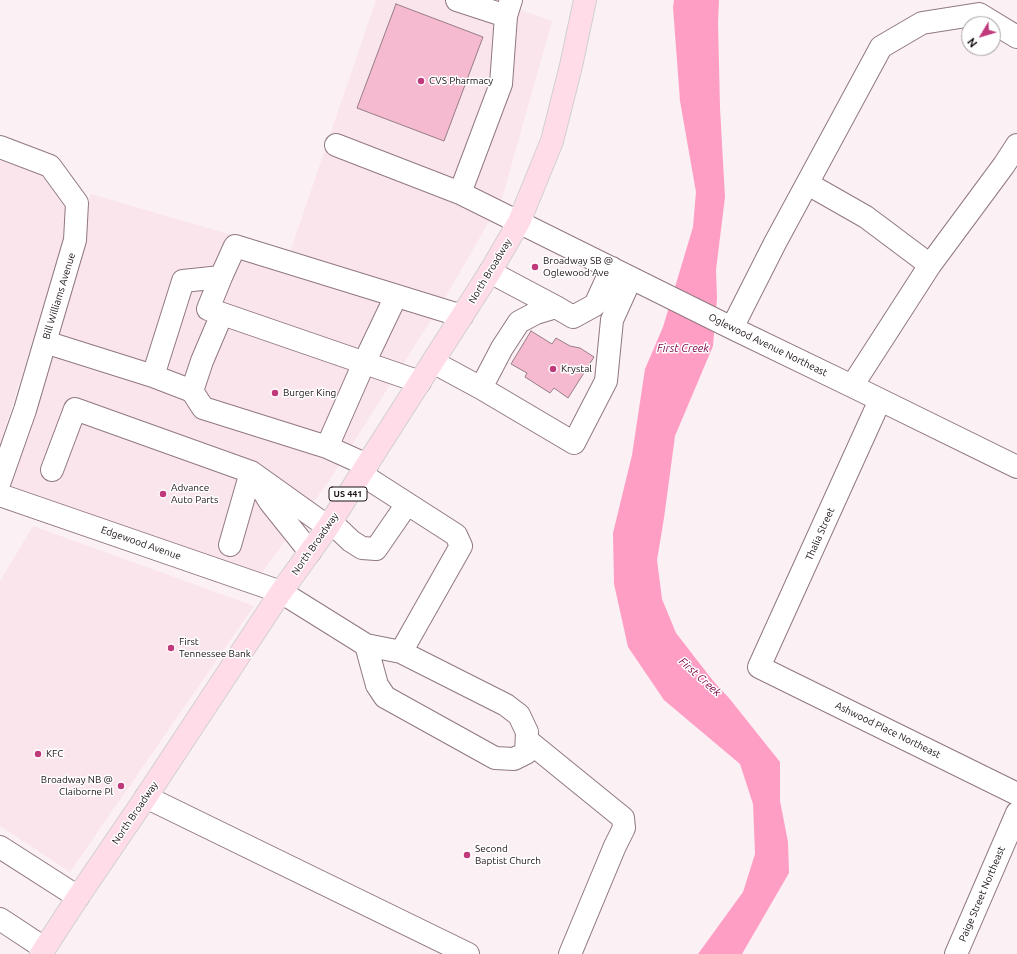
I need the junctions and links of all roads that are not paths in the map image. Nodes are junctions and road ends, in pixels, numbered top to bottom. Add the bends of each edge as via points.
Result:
1 (456, 0) edge
2 (584, 0) edge
3 (509, 8) edge
4 (1017, 37) edge
5 (336, 145) dead end
6 (1017, 145) edge
7 (0, 147) edge
8 (808, 184) junction
9 (460, 193) junction
10 (519, 222) junction
11 (930, 265) junction
12 (612, 268) junction
13 (490, 272) junction
14 (221, 277) junction
15 (631, 278) junction
16 (396, 296) junction
17 (556, 307) junction
18 (222, 314) junction
19 (462, 316) junction
20 (727, 326) junction
21 (45, 342) junction
22 (433, 362) junction
23 (364, 363) junction
24 (153, 376) junction
25 (420, 382) junction
26 (852, 386) junction
27 (481, 388) junction
28 (192, 391) junction
29 (880, 400) junction
30 (327, 447) junction
31 (1017, 467) edge
32 (364, 469) junction
33 (52, 470) dead end
34 (251, 472) junction
35 (0, 481) edge
36 (0, 495) edge
37 (407, 504) junction
38 (329, 525) junction
39 (230, 545) dead end
40 (310, 552) junction
41 (281, 592) junction
42 (366, 645) junction
43 (401, 652) junction
44 (759, 667) joint
45 (527, 740) junction
46 (1017, 794) edge
47 (146, 798) junction
48 (1017, 813) edge
49 (0, 847) edge
50 (78, 897) junction
51 (0, 919) edge
52 (42, 951) edge
53 (468, 954) edge
54 (570, 954) edge
55 (956, 954) edge

1 - 3 street
2 - 10 main road, North Broadway / US 441 via 552,142
3 - 9 street via 501,84
4 - 8 street via 979,14 922,23 882,47
5 - 9 street, Oglewood Avenue Northeast
6 - 11 street
7 - 21 street, Bill Williams Avenue via 50,166 77,203 75,240
8 - 11 street via 866,217
8 - 20 street
9 - 10 street, Oglewood Avenue Northeast
10 - 12 street, Oglewood Avenue Northeast
10 - 13 main road, North Broadway / US 441
11 - 26 street
12 - 15 street, Oglewood Avenue Northeast
12 - 17 street via 595,305 573,317
13 - 17 street
13 - 19 main road, North Broadway / US 441
14 - 16 street via 235,246
14 - 18 street via 208,309
14 - 24 street via 184,281
15 - 20 street, Oglewood Avenue Northeast
15 - 27 street via 612,320 606,381 574,444
16 - 19 street
16 - 23 street
17 - 27 street via 519,322
18 - 23 street
18 - 28 street
19 - 22 main road, North Broadway / US 441
20 - 26 street, Oglewood Avenue Northeast
21 - 24 street
21 - 35 street, Bill Williams Avenue
22 - 25 main road, North Broadway / US 441
22 - 27 street
23 - 25 street
23 - 30 street
24 - 28 street
25 - 32 main road, North Broadway / US 441
26 - 29 street, Oglewood Avenue Northeast
28 - 30 street via 203,408
29 - 31 street, Oglewood Avenue Northeast
29 - 44 street, Thalia Street
30 - 32 street
32 - 37 street
32 - 38 main road, North Broadway / US 441
33 - 34 street via 75,409
34 - 38 street
34 - 39 street
34 - 40 street via 270,502
36 - 41 street, Edgewood Avenue
37 - 38 street via 376,549 362,548
37 - 43 street via 456,535 461,546
38 - 40 main road, North Broadway / US 441
40 - 41 main road, North Broadway / US 441
41 - 42 street, Edgewood Avenue
41 - 47 main road, North Broadway / US 441
42 - 43 street
42 - 45 street via 377,684 385,697 495,758 514,759 526,754
43 - 45 street via 506,705 519,715 527,732
44 - 46 street, Ashwood Place Northeast
45 - 54 street via 623,818 624,828
47 - 50 main road, North Broadway / US 441
47 - 53 street
48 - 55 street, Paige Street Northeast
49 - 50 street
50 - 52 main road, North Broadway / US 441
51 - 52 street

